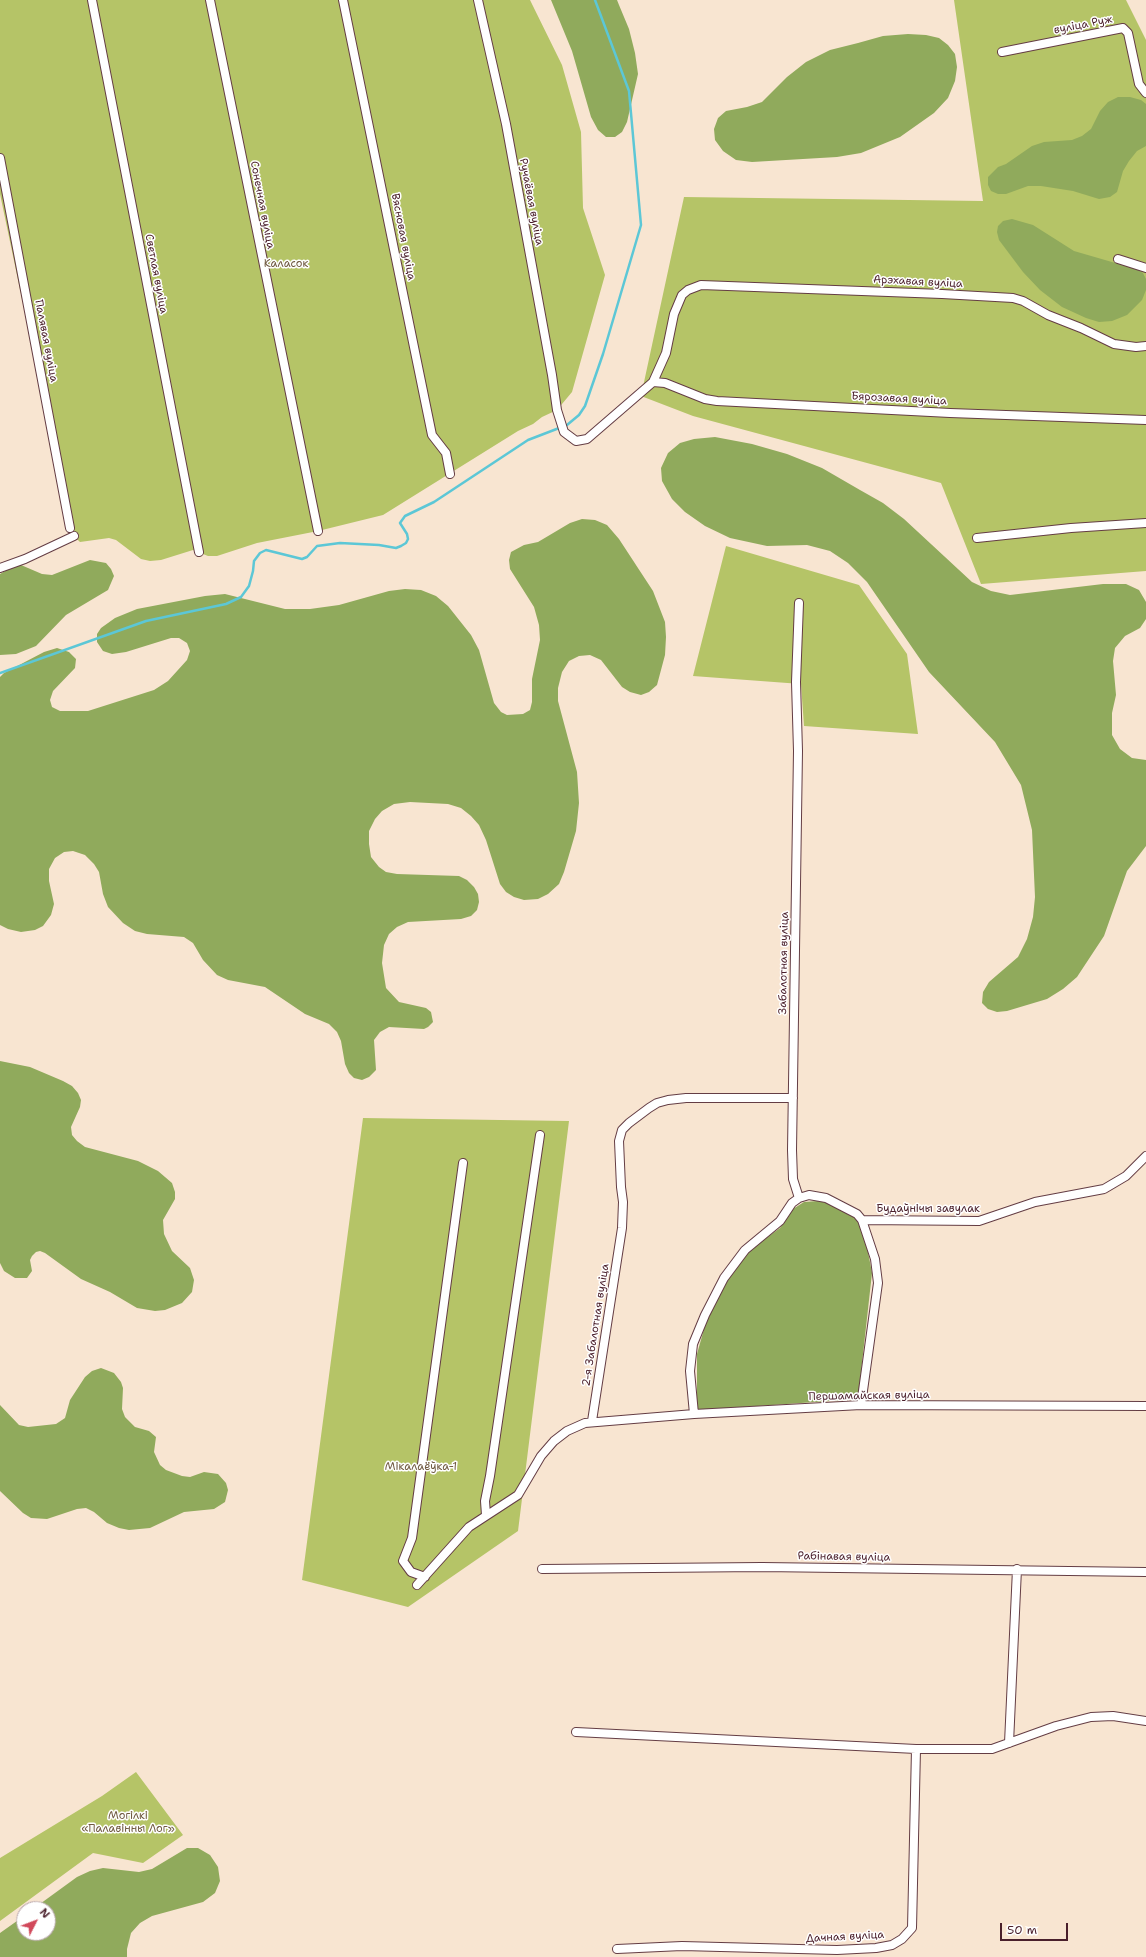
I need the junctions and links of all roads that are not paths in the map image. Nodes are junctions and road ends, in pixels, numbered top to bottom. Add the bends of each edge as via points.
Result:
1 (92, 0) edge
2 (210, 0) edge
3 (343, 0) edge
4 (478, 0) edge
5 (1002, 52) dead end
6 (1146, 93) edge
7 (0, 158) edge
8 (1118, 259) dead end
9 (1146, 268) edge
10 (1146, 346) edge
11 (653, 382) junction
12 (1146, 420) edge
13 (450, 474) dead end
14 (1146, 523) edge
15 (70, 528) dead end
16 (318, 531) dead end
17 (74, 536) dead end
18 (977, 538) dead end
19 (199, 552) dead end
20 (0, 568) edge
21 (800, 603) dead end
22 (793, 1098) junction
23 (540, 1135) dead end
24 (1146, 1156) edge
25 (463, 1163) dead end
26 (799, 1198) junction
27 (862, 1220) junction
28 (861, 1405) junction
29 (1146, 1406) edge
30 (694, 1414) junction
31 (592, 1421) junction
32 (486, 1515) junction
33 (542, 1569) dead end
34 (1018, 1569) junction
35 (1146, 1572) edge
36 (425, 1577) junction
37 (417, 1585) dead end
38 (1146, 1721) edge
39 (576, 1732) dead end
40 (1009, 1743) junction
41 (916, 1749) junction
42 (617, 1949) dead end

1 - 19 street, Светлая вуліца
2 - 16 street, Сонечная вуліца
3 - 13 street, Вясновая вуліца via 432,435 446,453
4 - 11 street, Ручаёвая вуліца via 506,124 562,429 576,442 587,439
5 - 6 street, вуліца Руж via 1123,28 1128,33 1139,84
7 - 15 street, Палявая вуліца
8 - 9 street
10 - 11 street, Арэхавая вуліца via 1114,344 1023,301 1003,297 709,285 694,287 682,295 674,314 666,353
11 - 12 street, Бярозавая вуліца via 665,383 717,401
14 - 18 street
17 - 20 street
21 - 22 street, Забалотная вуліца via 796,682 798,728
22 - 26 street, Забалотная вуліца via 792,1171
22 - 31 street, 2-я Забалотная вуліца via 686,1098 658,1103 622,1130 619,1141 622,1228
23 - 32 street via 485,1501
24 - 27 street, Будаўнічы завулак via 1126,1176 1104,1189 1030,1203 979,1221
25 - 36 street via 412,1538 404,1561 411,1572
26 - 27 street via 809,1195 826,1198 849,1209
26 - 30 street via 792,1203 780,1221 738,1258 724,1278 705,1315 691,1356
27 - 28 street via 875,1259 878,1283
28 - 29 street, Першамайская вуліца
28 - 30 street, Першамайская вуліца
30 - 31 street, Першамайская вуліца
31 - 32 street via 573,1427 554,1441 541,1456 518,1495
32 - 36 street via 462,1534
33 - 34 street, Рабінавая вуліца
34 - 35 street, Рабінавая вуліца
34 - 40 street
36 - 37 street
38 - 40 street via 1113,1716 1091,1717
39 - 41 street
40 - 41 street via 992,1750
41 - 42 street, Дачная вуліца via 912,1928 902,1939 892,1945 876,1948 837,1950 682,1946

